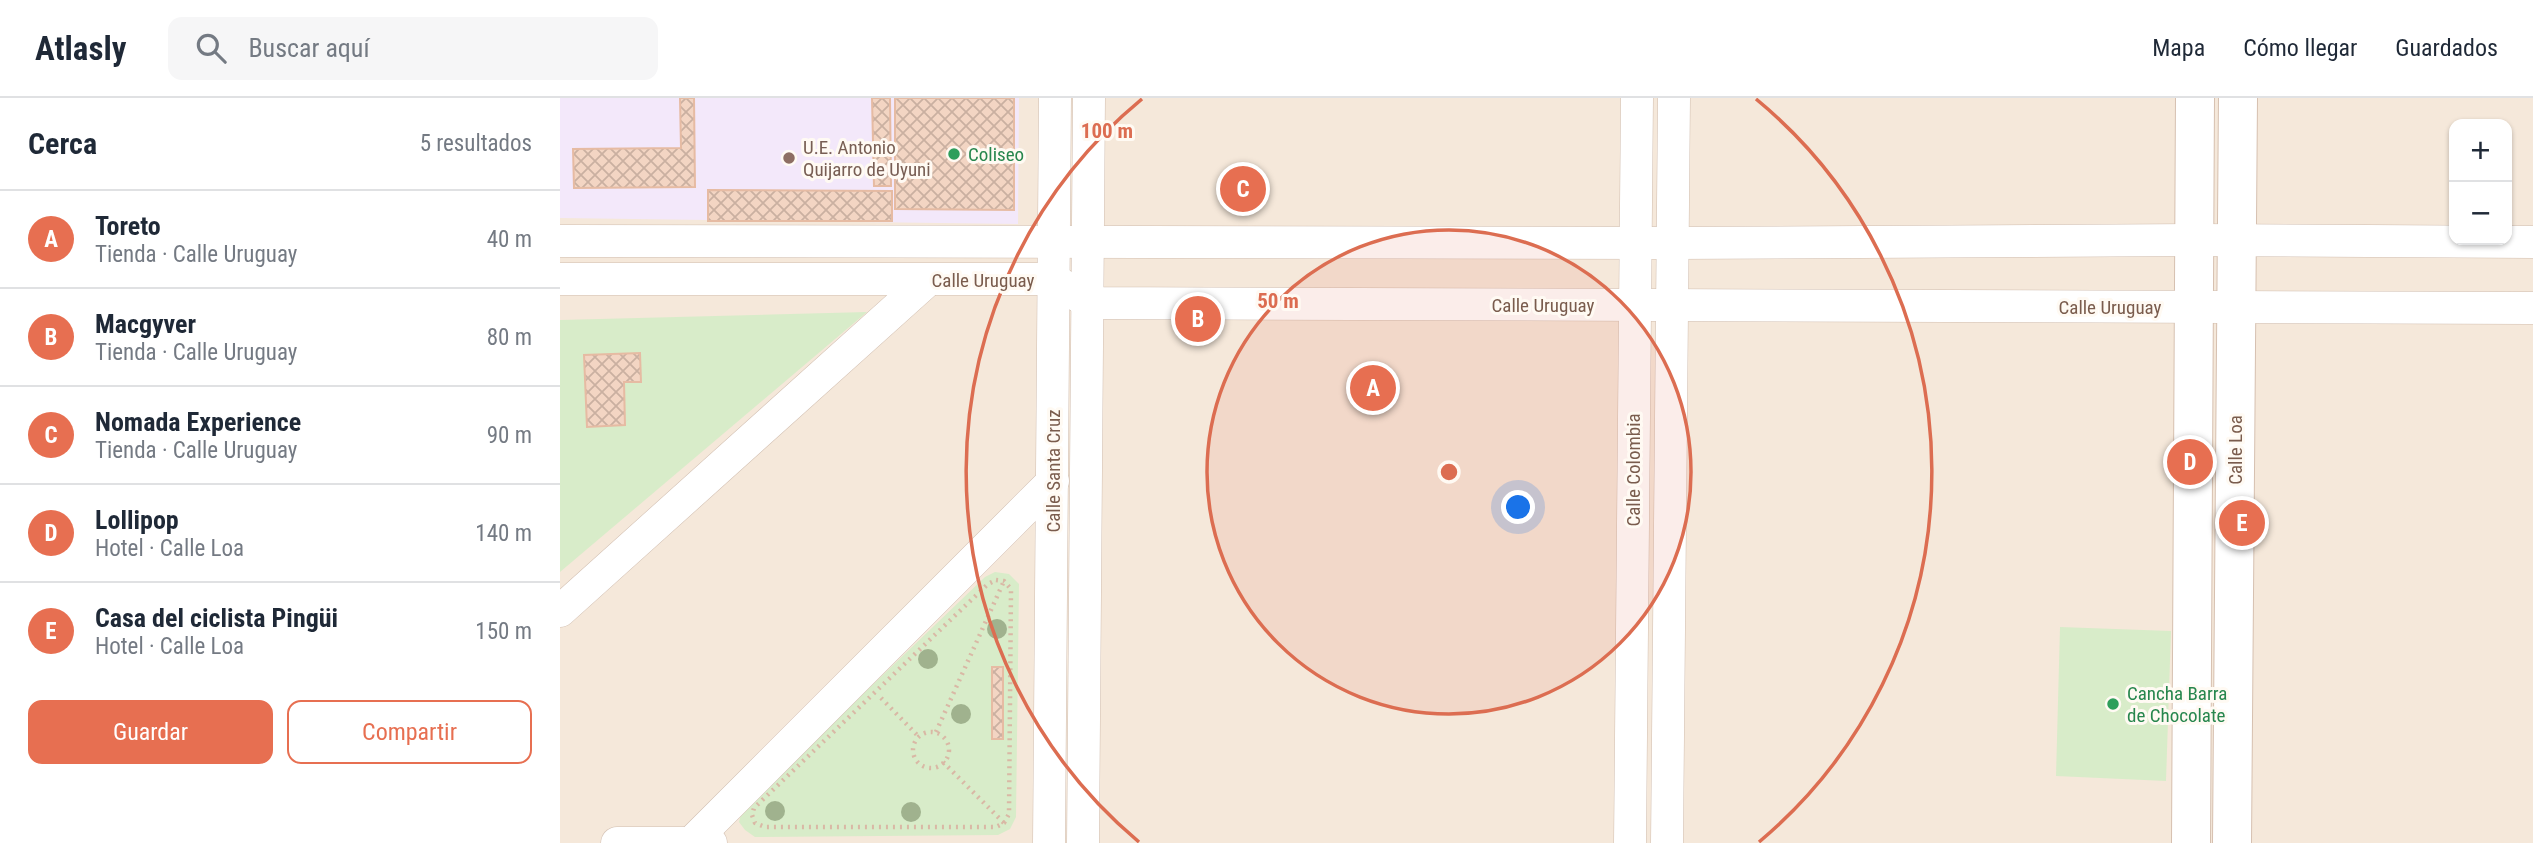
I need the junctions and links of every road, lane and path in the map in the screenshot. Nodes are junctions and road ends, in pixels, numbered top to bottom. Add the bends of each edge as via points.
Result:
1 (1055, 98) edge
2 (1089, 98) edge
3 (1637, 98) edge
4 (1674, 98) edge
5 (2195, 98) edge
6 (2238, 98) edge
7 (2194, 240) junction
8 (2237, 240) junction
9 (560, 241) edge
10 (1054, 242) junction
11 (1088, 242) junction
12 (2533, 242) edge
13 (1636, 243) junction
14 (1672, 243) junction
15 (560, 279) edge
16 (1054, 279) junction
17 (928, 280) junction
18 (1088, 303) junction
19 (1634, 305) junction
20 (1672, 305) junction
21 (2194, 307) junction
22 (2236, 307) junction
23 (2533, 308) edge
24 (1052, 481) junction
25 (1004, 581) junction
26 (560, 611) edge
27 (875, 692) junction
28 (936, 732) junction
29 (919, 737) junction
30 (943, 762) junction
31 (1004, 823) junction
32 (617, 843) edge
33 (691, 843) edge
34 (712, 843) edge
35 (1049, 843) edge
36 (1083, 843) edge
37 (1630, 843) edge
38 (1667, 843) edge
39 (2191, 843) edge
40 (2232, 843) edge

1 - 10 street, Calle Santa Cruz
2 - 11 street, Calle Santa Cruz
3 - 13 street, Calle Colombia
4 - 14 street, Calle Colombia
5 - 7 main road
6 - 8 main road, Calle Loa
7 - 8 street, Calle Uruguay
7 - 14 street, Calle Uruguay
7 - 21 main road
8 - 12 street, Calle Uruguay
8 - 22 main road, Calle Loa
9 - 10 street, Calle Uruguay
10 - 11 street, Calle Uruguay
10 - 16 street, Calle Santa Cruz
11 - 13 street, Calle Uruguay
11 - 18 street, Calle Santa Cruz
13 - 14 street, Calle Uruguay
13 - 19 street, Calle Colombia
14 - 20 street, Calle Colombia
15 - 17 street, Calle Uruguay
16 - 17 street, Calle Uruguay
16 - 18 street, Calle Uruguay
16 - 24 street, Calle Santa Cruz
17 - 26 street
18 - 19 street, Calle Uruguay
18 - 36 street, Calle Santa Cruz
19 - 20 street, Calle Uruguay
19 - 37 street, Calle Colombia
20 - 21 street, Calle Uruguay
20 - 38 street, Calle Colombia
21 - 22 street, Calle Uruguay
21 - 39 main road
22 - 23 street, Calle Uruguay
22 - 40 main road, Calle Loa
24 - 33 street
24 - 35 street, Calle Santa Cruz
25 - 27 path via 988,584
25 - 28 path
25 - 31 path via 1011,589 1009,814
27 - 29 path
27 - 31 path via 754,808 755,823 765,827 996,827
28 - 29 path
28 - 30 path via 950,747
29 - 30 path via 913,750 917,762 928,768
30 - 31 path
32 - 33 street
33 - 34 street

